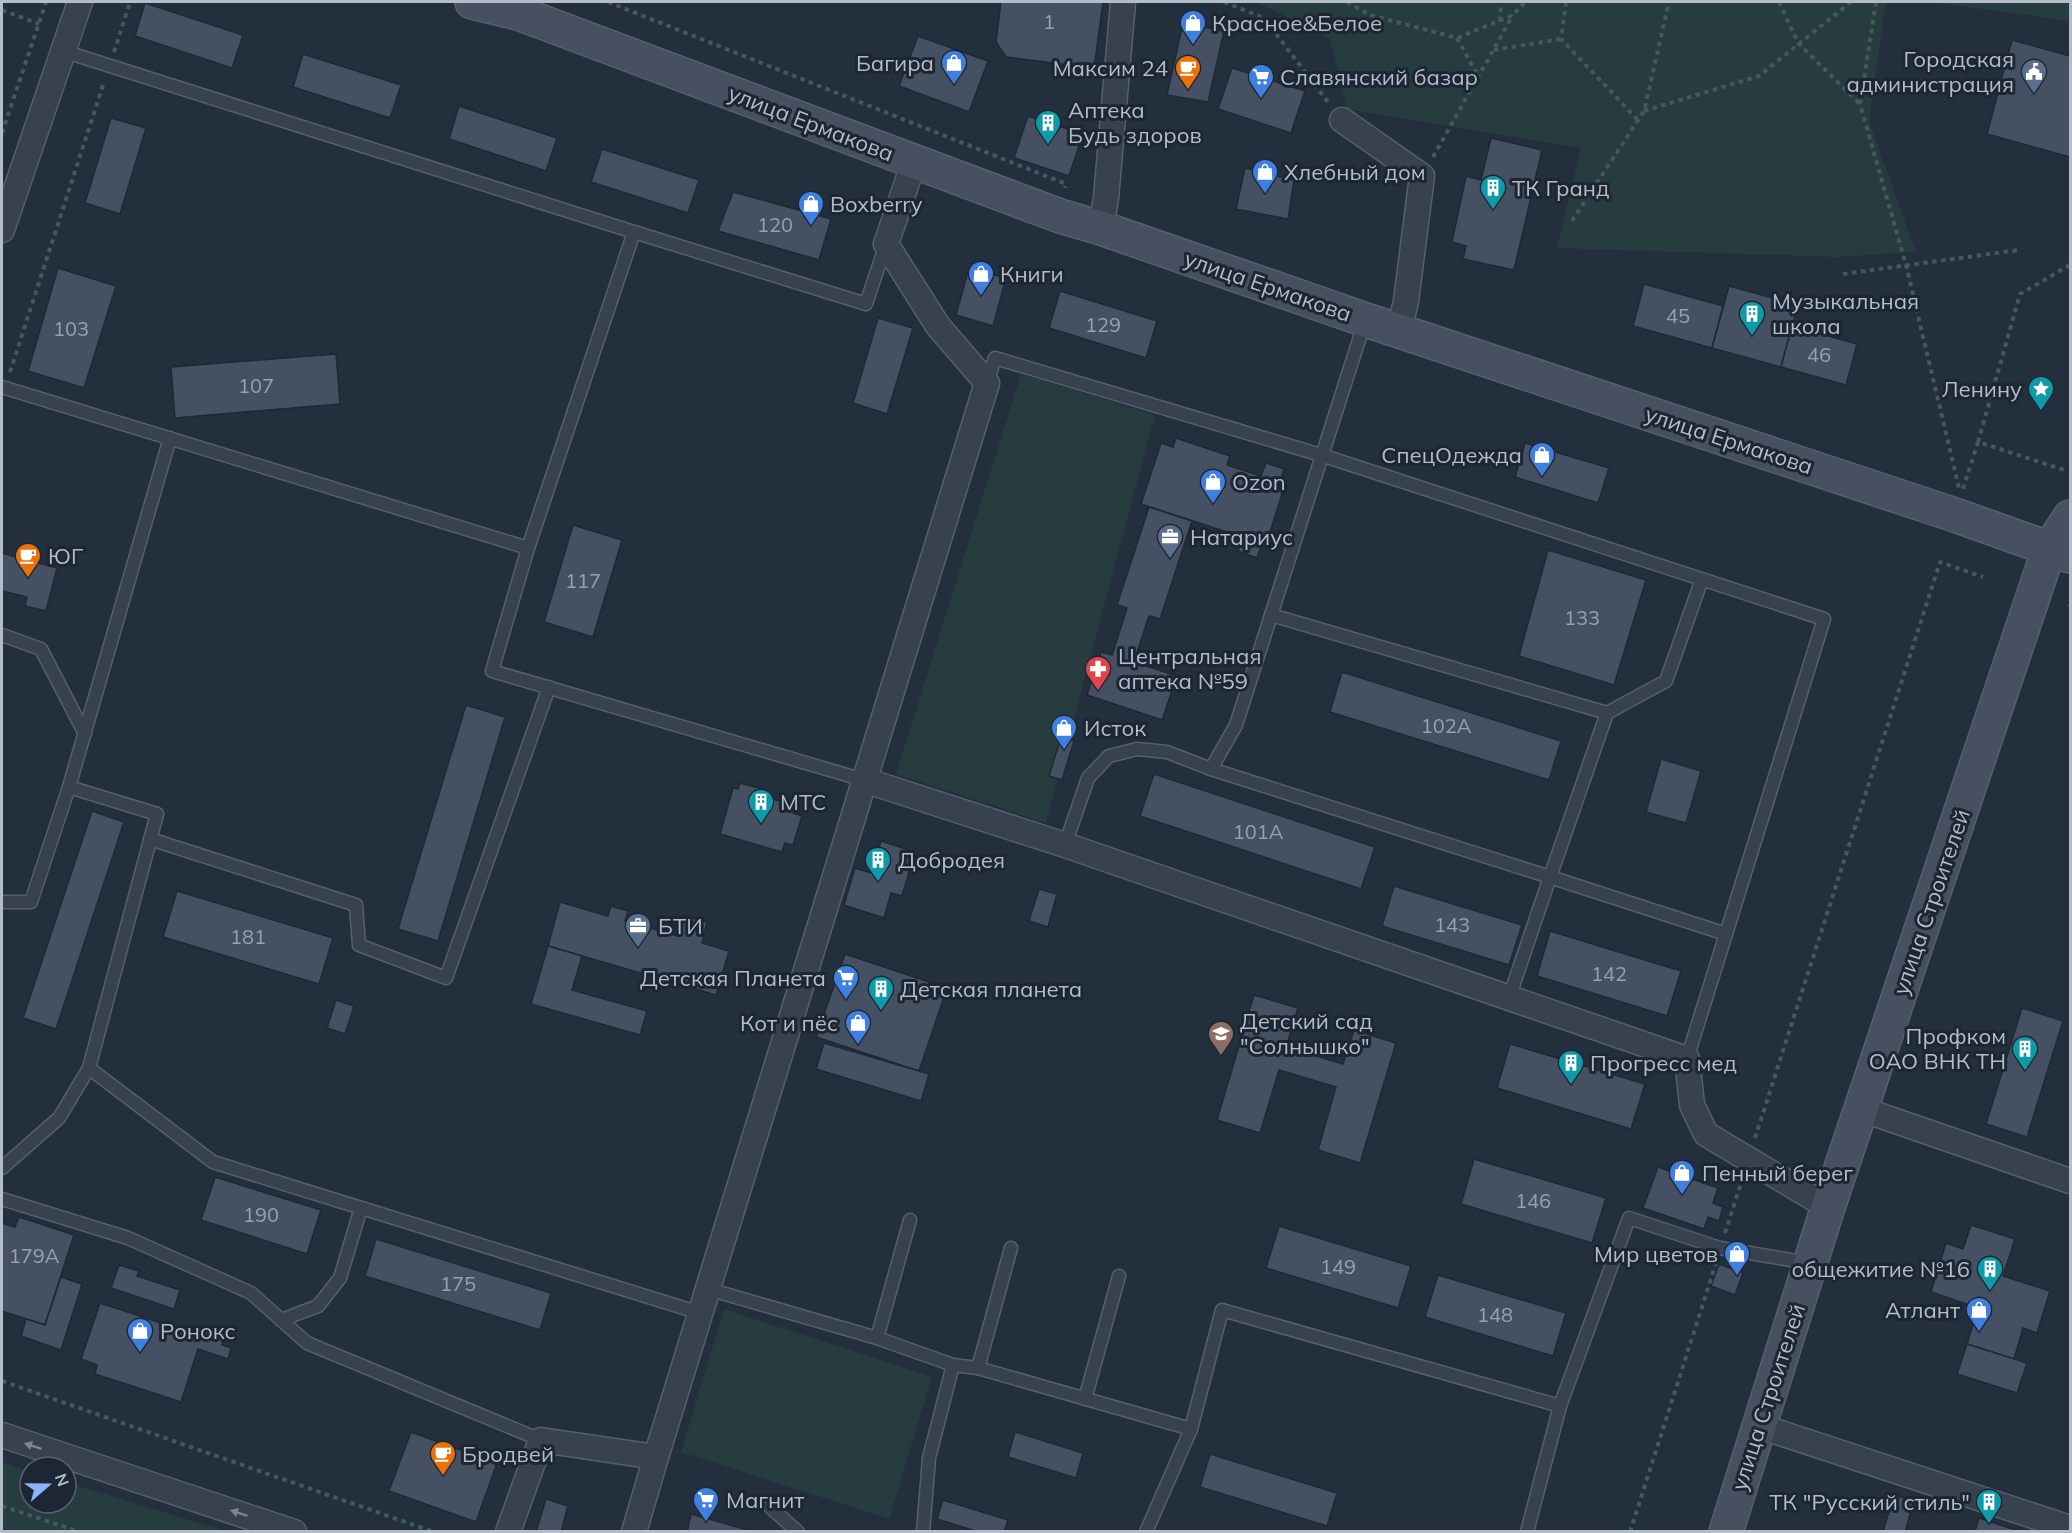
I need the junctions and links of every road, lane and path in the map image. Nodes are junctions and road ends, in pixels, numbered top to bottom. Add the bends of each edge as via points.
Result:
1 (46, 2) edge
2 (80, 2) edge
3 (130, 2) edge
4 (472, 2) edge
5 (608, 2) edge
6 (1124, 2) edge
7 (1224, 2) edge
8 (1347, 2) edge
9 (1501, 2) edge
10 (1525, 2) edge
11 (1566, 2) edge
12 (1669, 2) edge
13 (1779, 2) edge
14 (1851, 2) edge
15 (1876, 2) edge
16 (2, 10) edge
17 (1513, 15) junction
18 (1500, 21) junction
19 (39, 24) junction
20 (1457, 38) junction
21 (1561, 39) junction
22 (1798, 43) junction
23 (1494, 50) junction
24 (63, 51) junction
25 (109, 66) junction
26 (1478, 76) junction
27 (1860, 104) junction
28 (1644, 111) junction
29 (1342, 120) joint
30 (1638, 120) junction
31 (2, 133) edge
32 (914, 162) junction
33 (1422, 176) junction
34 (1060, 216) junction
35 (1572, 221) dead end
36 (1101, 228) junction
37 (2, 230) edge
38 (634, 232) junction
39 (886, 244) junction
40 (2019, 250) dead end
41 (1906, 265) junction
42 (2070, 266) edge
43 (1843, 274) dead end
44 (1366, 320) junction
45 (1399, 331) junction
46 (987, 383) junction
47 (3, 387) edge
48 (170, 438) junction
49 (1978, 442) junction
50 (1321, 455) junction
51 (2064, 470) dead end
52 (2070, 517) edge
53 (528, 548) junction
54 (2060, 552) edge
55 (1983, 577) dead end
56 (1702, 579) junction
57 (1271, 615) junction
58 (2, 635) edge
59 (549, 687) junction
60 (1607, 713) junction
61 (84, 734) junction
62 (1211, 769) junction
63 (864, 780) junction
64 (69, 787) junction
65 (150, 839) junction
66 (1065, 845) junction
67 (1550, 877) junction
68 (2, 902) edge
69 (1726, 934) junction
70 (1509, 998) junction
71 (1687, 1059) junction
72 (89, 1068) junction
73 (1861, 1109) junction
74 (1749, 1160) junction
75 (2, 1168) edge
76 (2070, 1180) edge
77 (2, 1199) edge
78 (1828, 1207) junction
79 (361, 1208) junction
80 (910, 1220) dead end
81 (1011, 1248) dead end
82 (1720, 1248) junction
83 (1810, 1263) junction
84 (1119, 1276) dead end
85 (708, 1289) junction
86 (700, 1313) junction
87 (281, 1320) junction
88 (877, 1338) junction
89 (953, 1365) junction
90 (978, 1368) junction
91 (2, 1381) edge
92 (1086, 1400) junction
93 (1560, 1406) junction
94 (1759, 1426) junction
95 (1191, 1429) junction
96 (2, 1435) edge
97 (541, 1440) junction
98 (656, 1457) junction
99 (2, 1506) edge
100 (770, 1507) dead end
101 (2070, 1528) edge
102 (80, 1532) edge
103 (294, 1532) edge
104 (434, 1532) edge
105 (508, 1532) edge
106 (634, 1532) edge
107 (798, 1532) edge
108 (923, 1532) edge
109 (1146, 1532) edge
110 (1527, 1532) edge
111 (1630, 1532) edge
112 (1726, 1532) edge

1 - 19 path
2 - 24 street
3 - 25 path
4 - 32 street, улица Ермакова via 518,14
5 - 34 path via 1066,184
6 - 36 street
7 - 29 path via 1264,18
8 - 20 path via 1370,15
9 - 18 path
10 - 17 path
11 - 21 path
12 - 28 path
13 - 22 path
14 - 22 path
15 - 27 path
16 - 19 path
17 - 18 path
17 - 23 path
18 - 20 path
19 - 31 path
20 - 26 path
21 - 23 path
21 - 30 path
22 - 27 path
22 - 28 path via 1759,76
23 - 26 path
24 - 25 lane
24 - 37 street
25 - 38 lane
25 - 47 path
26 - 33 path
27 - 41 path
28 - 30 path
29 - 33 street
30 - 35 path
32 - 34 street, улица Ермакова
32 - 39 street
33 - 45 street
34 - 36 street, улица Ермакова
36 - 44 street, улица Ермакова
38 - 39 lane via 866,304
38 - 53 lane
39 - 46 street via 938,326
40 - 41 path
41 - 43 path
41 - 49 path via 1961,495
42 - 49 path via 2020,294
44 - 45 street, улица Ермакова
44 - 50 lane
45 - 54 street, улица Ермакова
46 - 50 lane via 995,358
46 - 63 street
47 - 48 lane
48 - 53 lane
48 - 61 lane
49 - 51 path
50 - 56 lane
50 - 57 lane
52 - 54 street, улица Строителей
53 - 59 lane via 492,670
54 - 73 street, улица Строителей
55 - 74 path via 1940,562
56 - 60 lane via 1666,681
56 - 69 lane via 1824,619
57 - 60 lane
57 - 62 lane via 1236,725
58 - 61 lane via 41,649
59 - 63 lane
59 - 65 lane via 446,978 360,945 356,905
60 - 67 lane
61 - 64 lane
62 - 66 lane via 1167,752 1137,749 1108,756 1088,778
62 - 67 lane
63 - 66 street
63 - 85 street
64 - 65 lane via 157,814
64 - 68 lane via 31,902
65 - 72 lane
66 - 70 street
67 - 69 lane
67 - 70 lane
69 - 71 lane
70 - 71 street
71 - 74 street via 1692,1105 1706,1134
72 - 75 lane via 58,1118
72 - 79 lane via 213,1162
73 - 76 street
73 - 78 street, улица Строителей
74 - 78 street
74 - 82 path
77 - 87 lane via 128,1238 251,1293
78 - 83 street, улица Строителей
79 - 86 lane
79 - 87 lane via 340,1278 318,1306
80 - 88 lane
81 - 90 lane
82 - 83 lane
82 - 93 lane via 1629,1218
82 - 111 path
83 - 94 street, улица Строителей
84 - 92 lane
85 - 86 street
85 - 88 lane
86 - 98 street
87 - 97 lane via 307,1343
88 - 89 lane
89 - 90 lane
89 - 108 lane via 929,1458
90 - 92 lane
91 - 104 path
92 - 95 lane
93 - 95 lane via 1222,1310
93 - 110 lane
94 - 101 street
94 - 112 street, улица Строителей
95 - 109 lane
103 -> 96 street
97 - 98 street
97 - 105 street
98 - 106 street
99 - 102 path
100 - 107 lane

